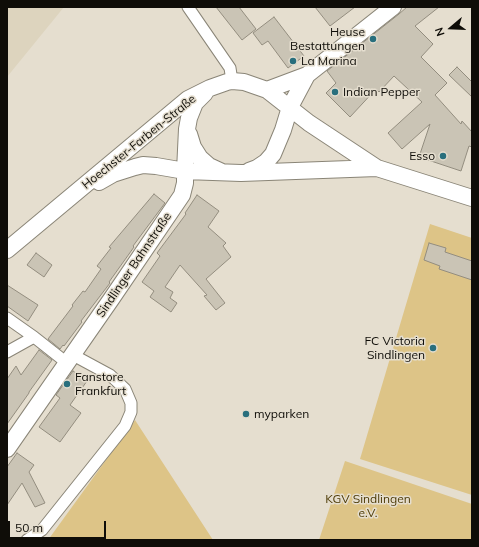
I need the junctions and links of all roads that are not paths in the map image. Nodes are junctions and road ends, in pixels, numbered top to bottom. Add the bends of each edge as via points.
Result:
1 (188, 7) edge
2 (393, 7) edge
3 (307, 75) junction
4 (232, 81) junction
5 (210, 88) junction
6 (263, 89) junction
7 (290, 107) junction
8 (187, 129) junction
9 (280, 136) junction
10 (377, 168) junction
11 (185, 171) junction
12 (225, 173) junction
13 (242, 173) junction
14 (472, 198) edge
15 (67, 200) junction
16 (7, 250) edge
17 (7, 318) edge
18 (34, 337) junction
19 (7, 352) edge
20 (70, 359) junction
21 (7, 449) edge
22 (43, 535) edge
23 (27, 540) edge

1 - 4 street via 230,68
2 - 3 main road
3 - 6 main road
3 - 7 main road
4 - 5 main road, Hoechster-Farben-Straße
4 - 6 main road, Hoechster-Farben-Straße via 244,82
5 - 8 main road via 196,103
5 - 15 main road, Hoechster-Farben-Straße via 188,99
6 - 7 main road, Hoechster-Farben-Straße
6 - 9 main road via 279,112
7 - 9 main road
7 - 10 main road, Hoechster-Farben-Straße
8 - 11 main road, Sindlinger Bahnstraße
8 - 12 main road via 200,158
9 - 13 main road via 273,154 266,162
10 - 13 main road, Hoechster-Farben-Straße
10 - 14 main road, Hoechster-Farben-Straße
11 - 12 main road, Hoechster-Farben-Straße
11 - 15 main road, Hoechster-Farben-Straße via 143,165 113,174
11 - 20 main road, Sindlinger Bahnstraße via 184,188 178,201
12 - 13 main road, Hoechster-Farben-Straße
15 - 16 main road, Hoechster-Farben-Straße
17 - 18 street
18 - 19 street
18 - 20 street
20 - 21 main road, Sindlinger Bahnstraße
20 - 22 street via 110,375 125,389 131,403 131,412 125,426
22 - 23 street

